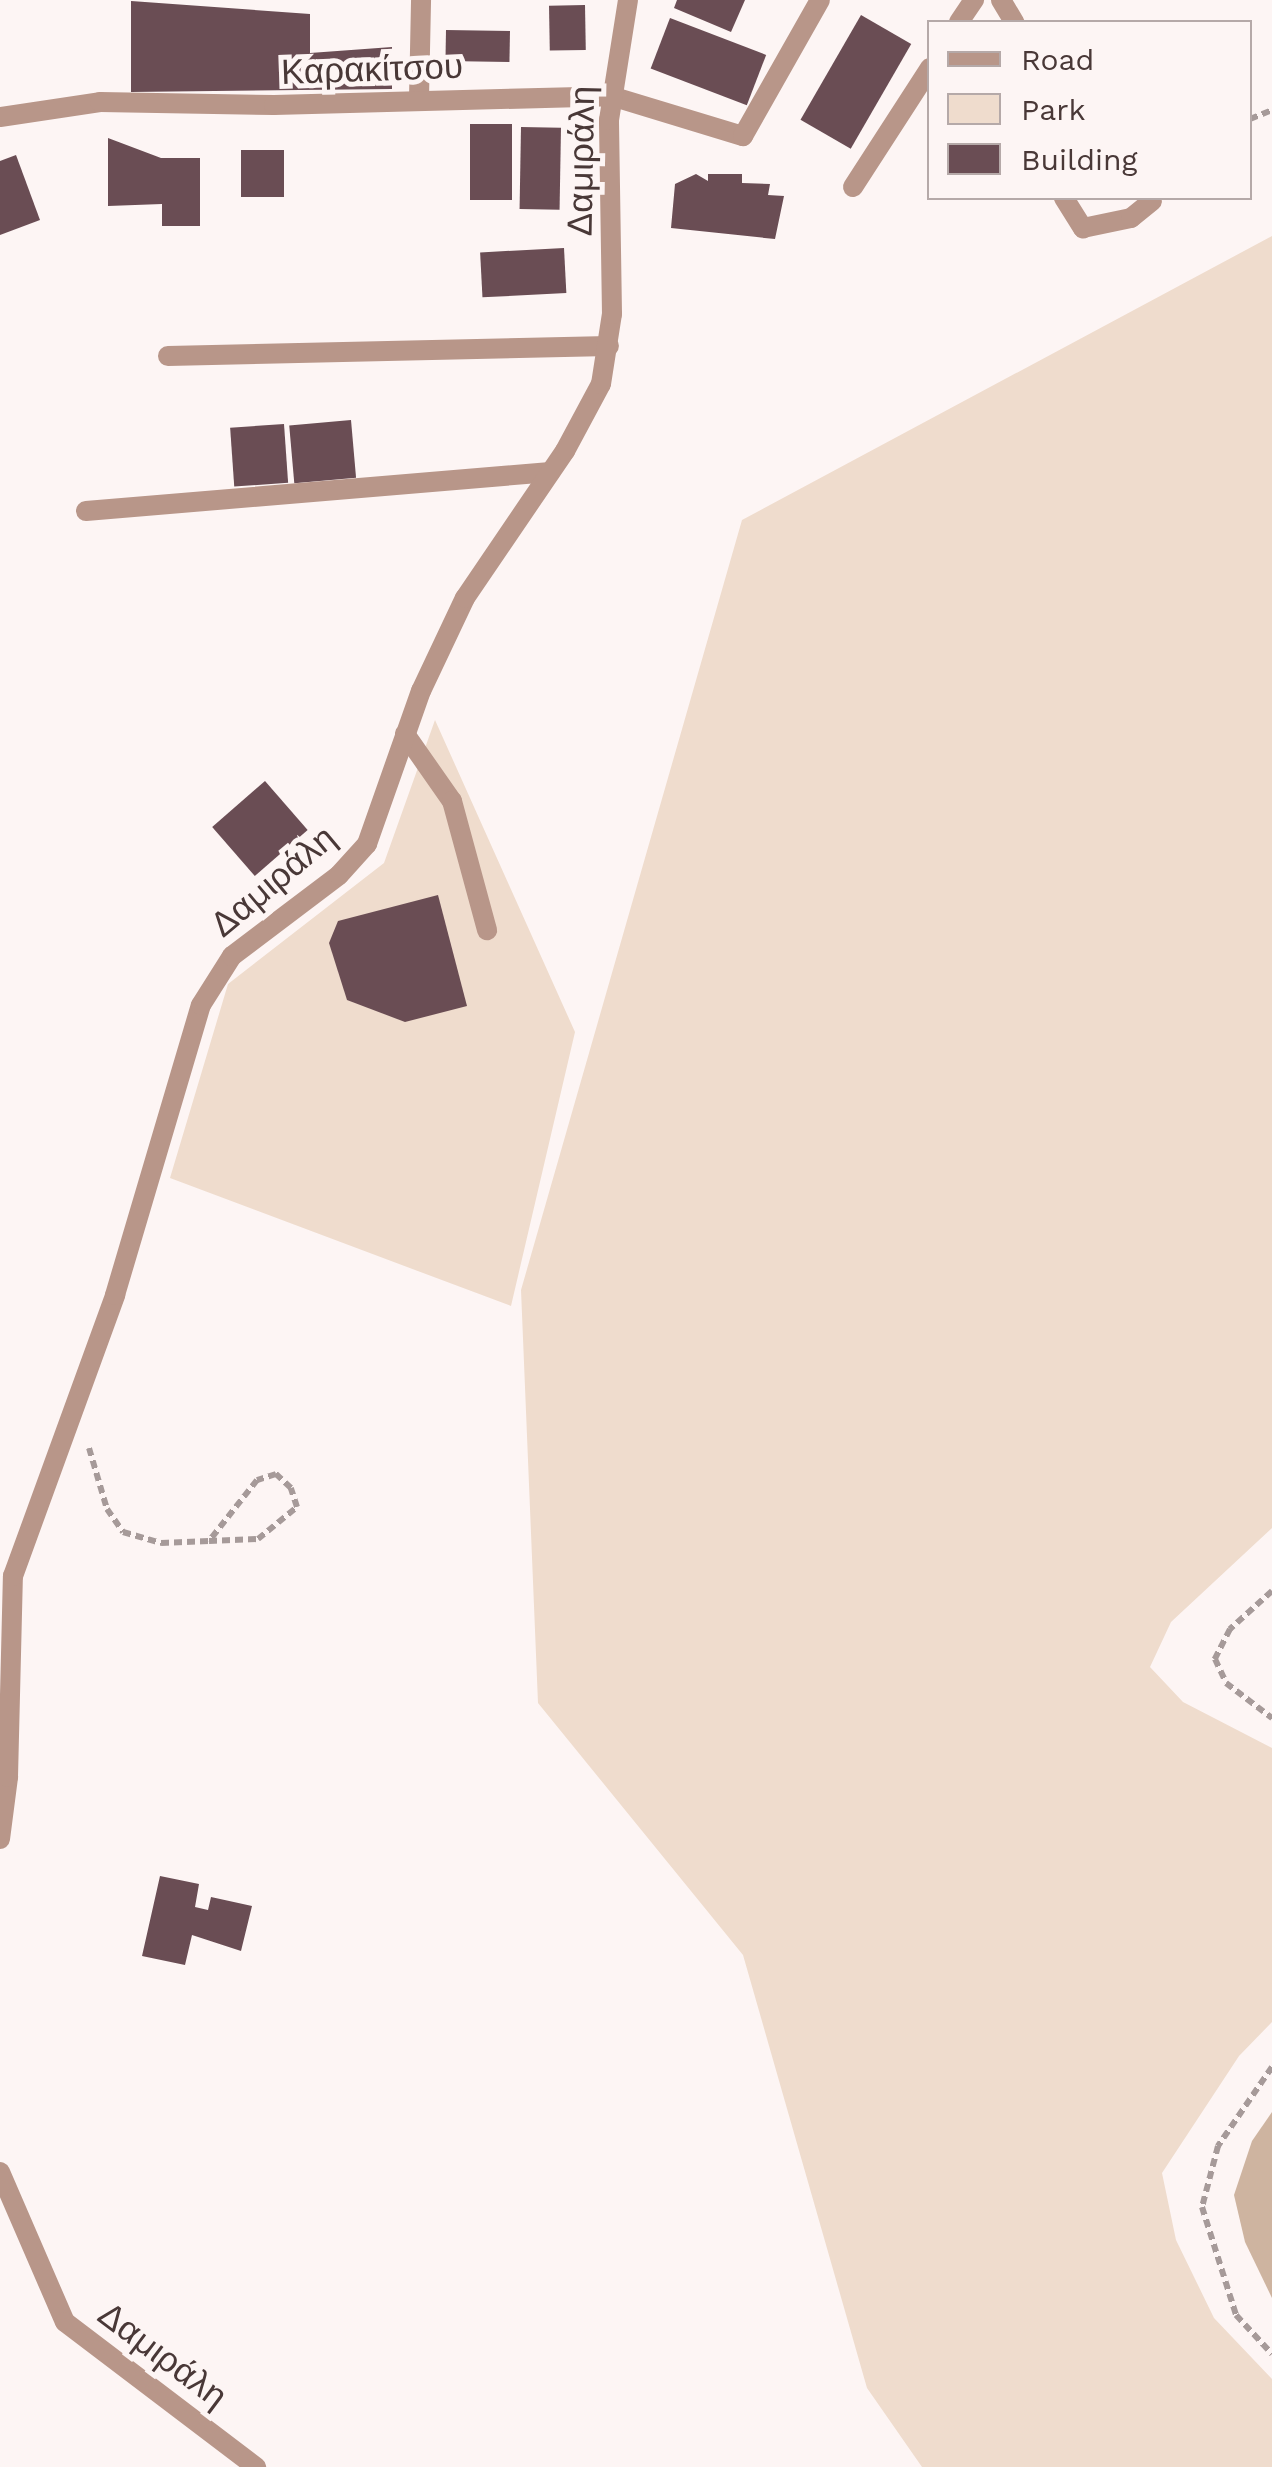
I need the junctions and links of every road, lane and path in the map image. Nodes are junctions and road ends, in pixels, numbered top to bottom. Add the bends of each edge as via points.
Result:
1 (422, 0) edge
2 (628, 0) edge
3 (820, 0) edge
4 (927, 73) edge
5 (612, 96) junction
6 (419, 98) junction
7 (0, 117) edge
8 (852, 187) dead end
9 (1065, 200) edge
10 (1152, 202) dead end
11 (609, 346) junction
12 (168, 356) dead end
13 (550, 472) junction
14 (86, 511) dead end
15 (405, 734) junction
16 (488, 930) dead end
17 (73, 1405) junction
18 (209, 1541) junction
19 (1272, 1591) edge
20 (1272, 1718) edge
21 (0, 1839) edge
22 (1272, 2067) edge
23 (0, 2172) edge
24 (1272, 2354) edge
25 (256, 2467) edge

1 - 6 street
2 - 5 street, Δαμιράλη
3 - 5 street, Καρακίτσου via 743,136
4 - 8 street
5 - 6 street, Καρακίτσου
5 - 11 street, Δαμιράλη
6 - 7 street, Καρακίτσου via 56,104
9 - 10 street via 1083,228 1130,218
11 - 12 street
11 - 13 street, Δαμιράλη via 597,396
13 - 14 street
13 - 15 street, Δαμιράλη via 465,598
15 - 16 street via 452,802
15 - 17 street, Δαμιράλη via 386,807 359,856 239,949 207,990 124,1267
17 - 18 path via 107,1510 123,1532 160,1544
17 - 21 street, Δαμιράλη via 12,1576 8,1777
18 - 18 path via 258,1539 297,1507 292,1488 276,1474 257,1480
19 - 20 path via 1230,1630 1215,1659 1226,1684
22 - 24 path via 1218,2146 1202,2207 1236,2315
23 - 25 street, Δαμιράλη via 65,2322

